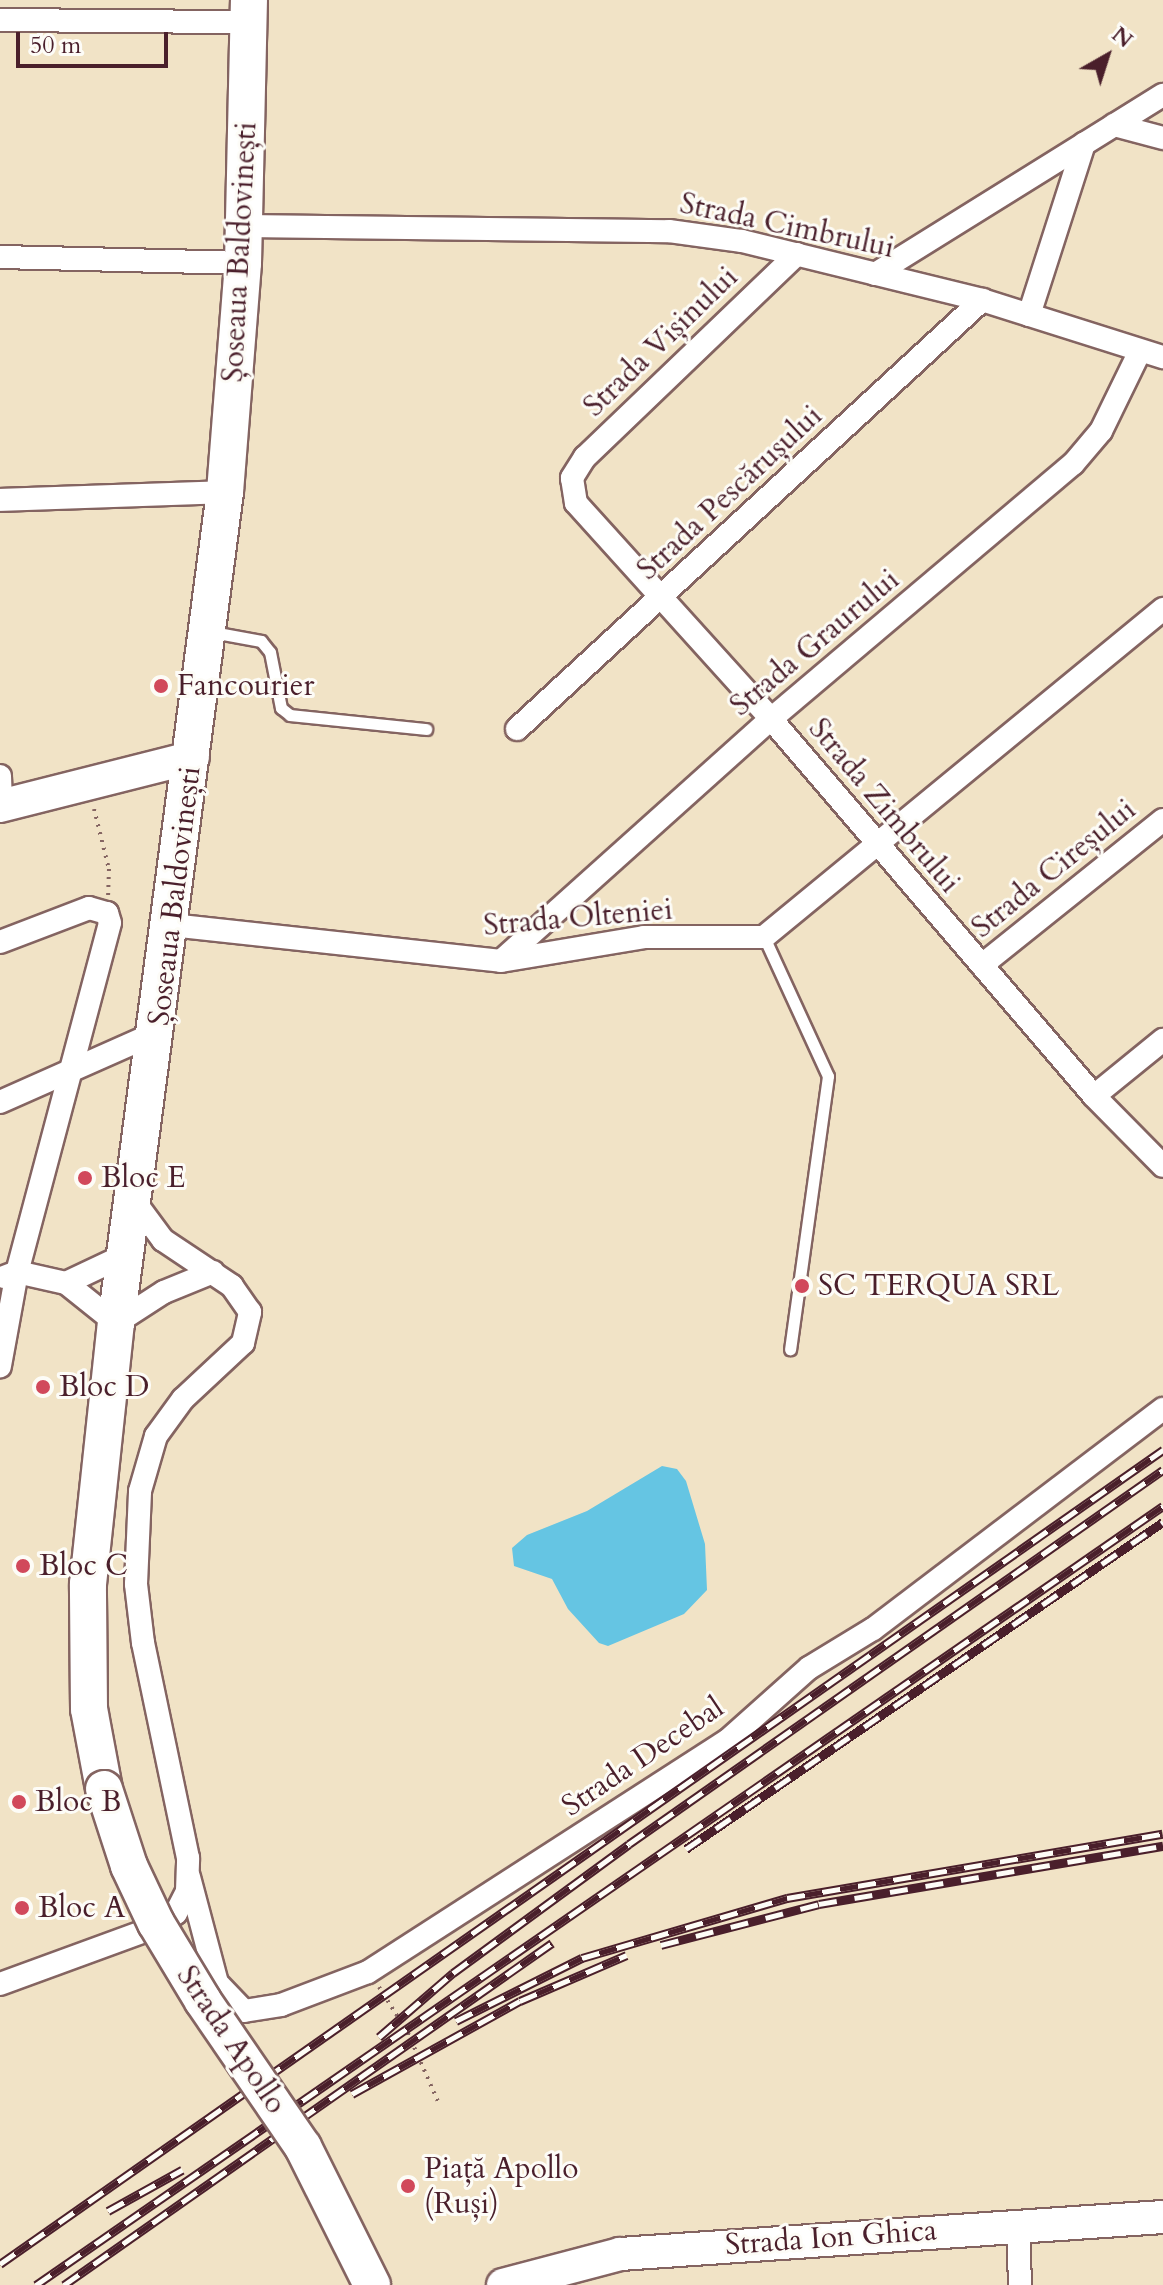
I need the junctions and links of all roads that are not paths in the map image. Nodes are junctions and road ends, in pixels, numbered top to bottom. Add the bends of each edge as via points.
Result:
1 (248, 11) edge
2 (0, 20) edge
3 (1163, 95) edge
4 (1114, 125) junction
5 (1163, 138) edge
6 (1084, 144) junction
7 (245, 226) junction
8 (797, 254) junction
9 (0, 257) edge
10 (243, 263) junction
11 (875, 274) junction
12 (982, 300) junction
13 (1029, 315) junction
14 (1140, 351) junction
15 (1163, 357) edge
16 (572, 478) joint
17 (225, 492) junction
18 (0, 500) edge
19 (661, 598) junction
20 (1163, 609) edge
21 (208, 631) junction
22 (771, 719) junction
23 (426, 729) dead end
24 (517, 729) dead end
25 (193, 757) junction
26 (0, 776) edge
27 (0, 805) edge
28 (1163, 820) edge
29 (878, 844) junction
30 (171, 925) junction
31 (764, 937) junction
32 (0, 942) edge
33 (501, 961) junction
34 (982, 965) junction
35 (158, 1032) junction
36 (1163, 1040) edge
37 (75, 1070) junction
38 (1094, 1096) junction
39 (0, 1102) edge
40 (1163, 1166) edge
41 (135, 1202) junction
42 (127, 1254) junction
43 (213, 1272) junction
44 (8, 1275) edge
45 (66, 1283) junction
46 (116, 1323) junction
47 (790, 1349) dead end
48 (0, 1366) edge
49 (1163, 1409) edge
50 (104, 1789) joint
51 (189, 1877) junction
52 (0, 1984) edge
53 (1163, 2217) edge
54 (1018, 2224) junction
55 (372, 2285) edge
56 (503, 2285) edge
57 (1020, 2285) edge

1 - 2 street
1 - 7 main road, Șoseaua Baldovinești
3 - 4 street
4 - 5 street
4 - 6 street
6 - 11 street
6 - 13 street
7 - 8 street, Strada Cimbrului via 669,231
7 - 10 main road, Șoseaua Baldovinești
8 - 11 street, Strada Cimbrului
8 - 16 street, Strada Vișinului via 585,457
9 - 10 street
10 - 17 main road, Șoseaua Baldovinești
11 - 12 street, Strada Cimbrului
12 - 13 street, Strada Cimbrului
12 - 19 street, Strada Pescărușului
13 - 14 street, Strada Cimbrului
14 - 15 street, Strada Cimbrului
14 - 22 street, Strada Graurului via 1101,431 1073,464
16 - 19 street, Strada Zimbrului via 576,503
17 - 18 street
17 - 21 main road, Șoseaua Baldovinești
19 - 22 street, Strada Zimbrului
19 - 24 street, Strada Pescărușului
20 - 29 street
21 - 23 lane via 261,641 270,652 281,708 290,715
21 - 25 main road, Șoseaua Baldovinești
22 - 29 street, Strada Zimbrului
22 - 33 street, Strada Graurului
25 - 27 street
25 - 30 main road, Șoseaua Baldovinești
26 - 27 street
28 - 34 street, Strada Cireșului
29 - 31 street
29 - 34 street, Strada Zimbrului
30 - 33 street, Strada Olteniei
30 - 35 main road, Șoseaua Baldovinești
31 - 33 street, Strada Olteniei via 644,937
31 - 47 lane via 828,1076
32 - 37 street via 89,908 107,913 110,923
34 - 38 street, Strada Zimbrului
35 - 37 street
35 - 41 main road, Șoseaua Baldovinești
36 - 38 street
37 - 39 street
37 - 44 street via 62,1096
38 - 40 street, Strada Zimbrului
41 - 42 main road, Șoseaua Baldovinești
41 - 43 street, Strada Decebal via 163,1240
42 - 45 street
42 - 46 main road, Șoseaua Baldovinești
43 - 46 street via 164,1292
43 - 51 street, Strada Decebal via 242,1296 250,1327 243,1343 183,1399 156,1436 137,1524 143,1643
44 - 45 street
44 - 48 street
45 - 46 street
46 - 50 main road, Șoseaua Baldovinești via 86,1625 89,1709
49 - 51 street, Strada Decebal via 873,1629 809,1668 727,1741 368,1972 281,2005 244,2011 217,1983
50 - 55 main road, Strada Apollo, bridge via 147,1905 203,2001 303,2147
51 - 52 street via 183,1903 161,1925
53 - 54 street, Strada Ion Ghica
54 - 56 street, Strada Ion Ghica via 620,2254
54 - 57 street

